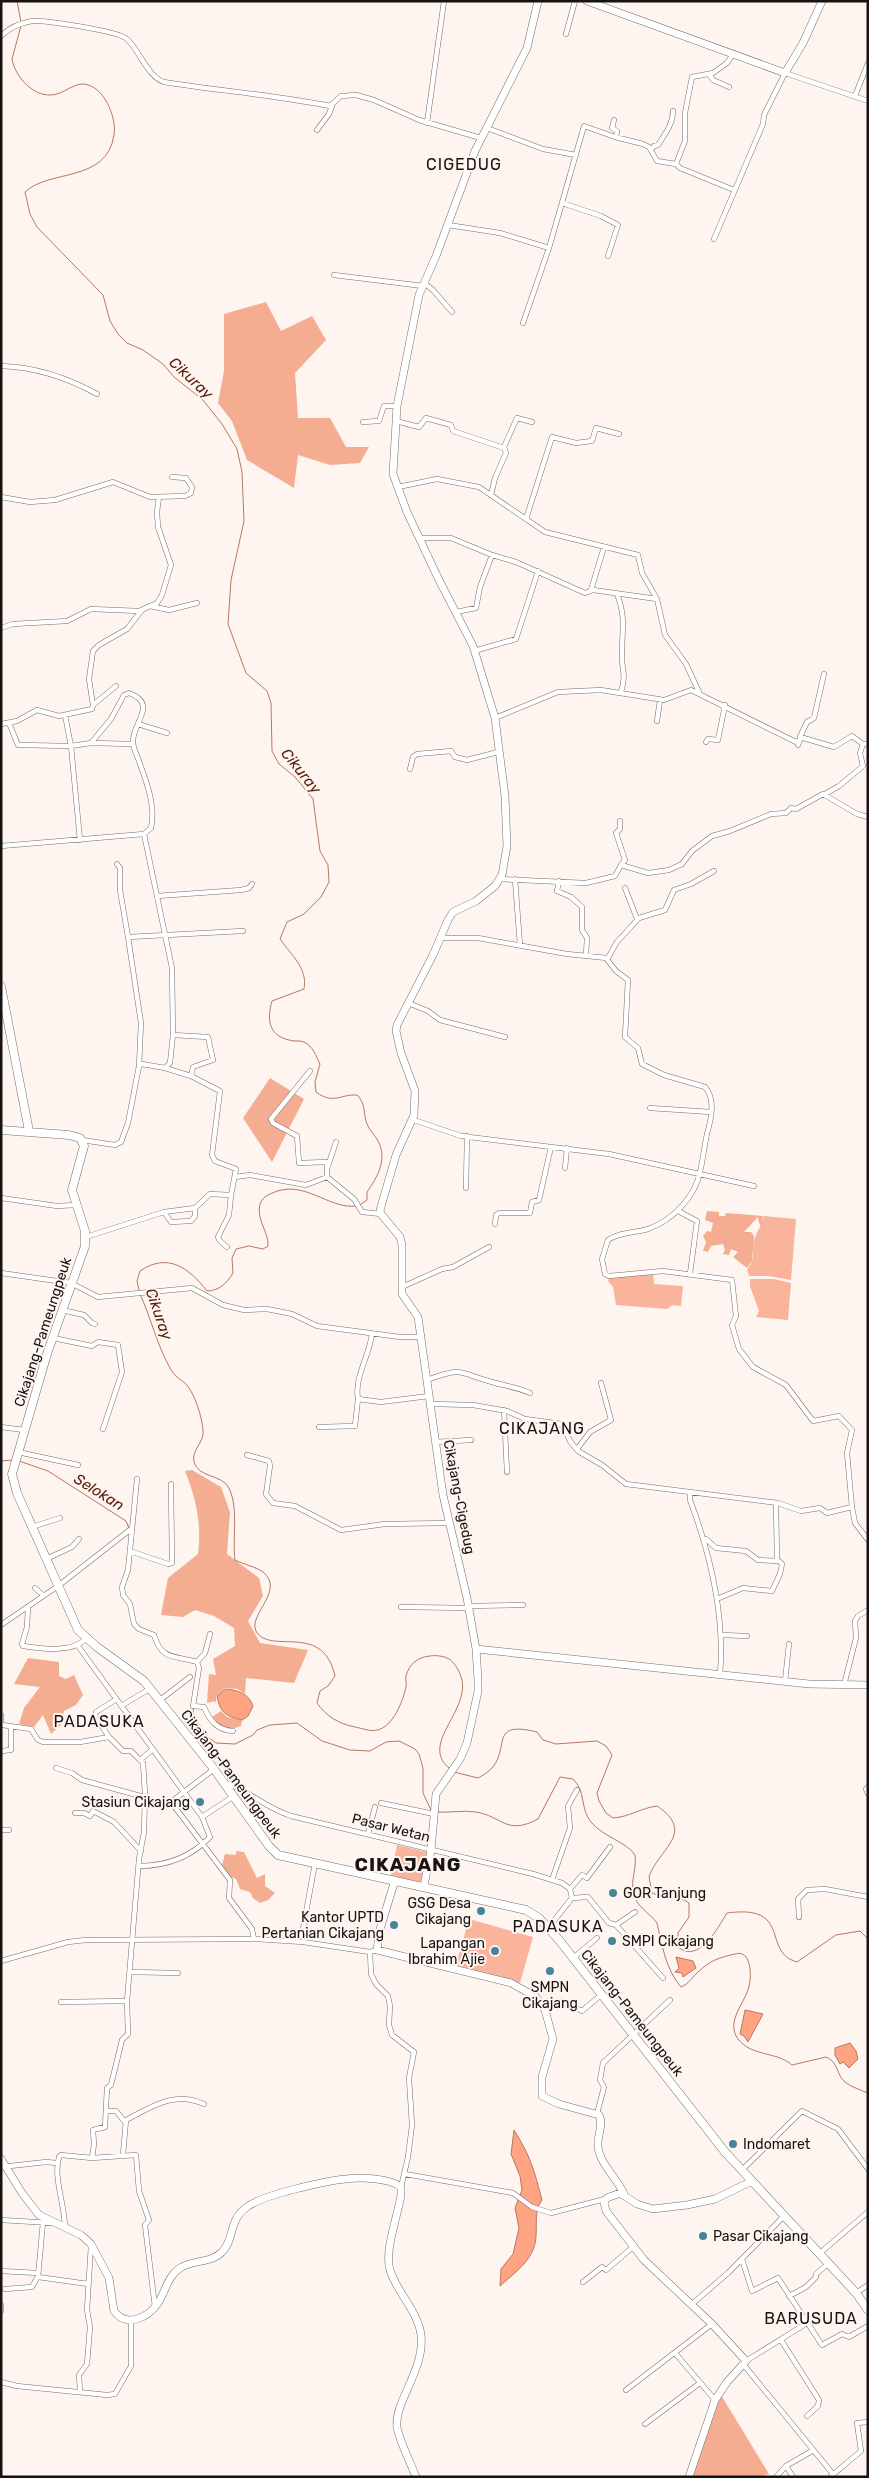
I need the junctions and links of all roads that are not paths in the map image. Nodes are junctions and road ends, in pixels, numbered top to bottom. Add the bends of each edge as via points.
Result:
1 (444, 1) edge
2 (538, 1) edge
3 (575, 1) edge
4 (587, 1) edge
5 (822, 1) edge
6 (566, 34) dead end
7 (1, 36) edge
8 (734, 53) junction
9 (868, 63) edge
10 (785, 73) junction
11 (709, 74) junction
12 (729, 87) dead end
13 (855, 96) junction
14 (868, 101) edge
15 (332, 106) junction
16 (673, 111) dead end
17 (614, 120) dead end
18 (427, 123) junction
19 (487, 128) junction
20 (317, 130) dead end
21 (616, 137) junction
22 (481, 138) junction
23 (650, 150) junction
24 (576, 156) junction
25 (676, 164) junction
26 (734, 190) junction
27 (562, 203) junction
28 (448, 225) junction
29 (714, 239) dead end
30 (549, 248) junction
31 (608, 256) dead end
32 (334, 275) dead end
33 (423, 285) junction
34 (452, 312) dead end
35 (523, 323) dead end
36 (1, 366) edge
37 (97, 394) dead end
38 (397, 406) junction
39 (396, 420) junction
40 (363, 422) dead end
41 (532, 422) dead end
42 (619, 434) dead end
43 (504, 448) junction
44 (172, 477) dead end
45 (398, 487) junction
46 (492, 495) junction
47 (1, 497) edge
48 (159, 497) junction
49 (526, 519) junction
50 (420, 538) junction
51 (604, 547) junction
52 (492, 555) junction
53 (538, 571) junction
54 (591, 590) junction
55 (617, 594) junction
56 (657, 599) junction
57 (197, 603) dead end
58 (149, 605) junction
59 (142, 610) junction
60 (456, 612) junction
61 (1, 628) edge
62 (474, 650) junction
63 (824, 674) dead end
64 (116, 686) dead end
65 (621, 692) junction
66 (699, 692) junction
67 (660, 700) junction
68 (94, 705) junction
69 (725, 705) junction
70 (65, 715) junction
71 (495, 718) junction
72 (657, 721) dead end
73 (9, 723) junction
74 (1, 724) edge
75 (138, 724) junction
76 (167, 733) dead end
77 (799, 741) junction
78 (706, 742) dead end
79 (90, 743) junction
80 (133, 744) junction
81 (865, 744) edge
82 (70, 746) junction
83 (498, 752) junction
84 (410, 769) dead end
85 (825, 794) junction
86 (868, 816) edge
87 (620, 821) dead end
88 (144, 834) junction
89 (80, 840) junction
90 (1, 846) edge
91 (117, 864) dead end
92 (621, 865) junction
93 (714, 871) dead end
94 (499, 879) junction
95 (515, 879) junction
96 (559, 881) junction
97 (252, 884) dead end
98 (626, 888) dead end
99 (157, 896) junction
100 (638, 919) junction
101 (243, 931) dead end
102 (165, 935) junction
103 (128, 937) junction
104 (440, 938) junction
105 (520, 945) junction
106 (586, 955) junction
107 (607, 958) junction
108 (1, 986) edge
109 (408, 1002) junction
110 (174, 1035) junction
111 (504, 1038) dead end
112 (139, 1066) junction
113 (165, 1068) junction
114 (310, 1071) dead end
115 (191, 1076) junction
116 (650, 1108) dead end
117 (712, 1112) junction
118 (414, 1120) junction
119 (1, 1130) edge
120 (30, 1131) junction
121 (467, 1136) junction
122 (82, 1140) junction
123 (336, 1142) dead end
124 (551, 1147) junction
125 (567, 1148) junction
126 (565, 1168) dead end
127 (327, 1169) junction
128 (700, 1173) junction
129 (236, 1177) junction
130 (327, 1177) junction
131 (754, 1186) dead end
132 (466, 1188) dead end
133 (231, 1195) junction
134 (1, 1198) edge
135 (76, 1205) junction
136 (195, 1208) junction
137 (678, 1211) junction
138 (164, 1212) junction
139 (381, 1214) junction
140 (495, 1224) dead end
141 (86, 1238) junction
142 (227, 1247) dead end
143 (489, 1247) dead end
144 (1, 1273) edge
145 (690, 1274) junction
146 (71, 1284) junction
147 (402, 1287) junction
148 (62, 1310) junction
149 (95, 1324) dead end
150 (372, 1333) junction
151 (422, 1337) junction
152 (52, 1338) junction
153 (427, 1380) junction
154 (601, 1383) dead end
155 (530, 1392) dead end
156 (358, 1399) junction
157 (430, 1400) junction
158 (504, 1410) junction
159 (1, 1427) edge
160 (319, 1427) dead end
161 (103, 1429) dead end
162 (24, 1430) junction
163 (470, 1440) dead end
164 (435, 1442) junction
165 (577, 1449) junction
166 (247, 1455) dead end
167 (15, 1457) junction
168 (78, 1465) dead end
169 (507, 1472) dead end
170 (137, 1479) dead end
171 (171, 1484) dead end
172 (690, 1493) junction
173 (776, 1503) junction
174 (852, 1506) junction
175 (60, 1518) dead end
176 (450, 1523) junction
177 (32, 1527) junction
178 (130, 1530) junction
179 (704, 1538) junction
180 (79, 1539) dead end
181 (868, 1540) edge
182 (130, 1551) junction
183 (46, 1559) junction
184 (777, 1561) junction
185 (58, 1586) junction
186 (35, 1588) dead end
187 (42, 1595) junction
188 (717, 1599) junction
189 (523, 1605) dead end
190 (28, 1607) junction
191 (401, 1607) dead end
192 (469, 1607) junction
193 (868, 1610) edge
194 (1, 1625) edge
195 (210, 1634) dead end
196 (722, 1635) junction
197 (747, 1636) dead end
198 (86, 1638) junction
199 (789, 1644) dead end
200 (78, 1646) junction
201 (476, 1649) junction
202 (197, 1662) junction
203 (720, 1674) junction
204 (190, 1677) dead end
205 (785, 1681) junction
206 (844, 1685) junction
207 (868, 1685) edge
208 (151, 1688) junction
209 (115, 1700) junction
210 (160, 1700) junction
211 (121, 1706) junction
212 (1, 1715) edge
213 (1, 1725) edge
214 (11, 1727) junction
215 (233, 1731) dead end
216 (109, 1737) junction
217 (153, 1749) junction
218 (1, 1751) edge
219 (140, 1760) junction
220 (56, 1768) dead end
221 (214, 1769) junction
222 (223, 1782) junction
223 (868, 1787) edge
224 (577, 1790) dead end
225 (184, 1792) junction
226 (868, 1794) edge
227 (234, 1796) junction
228 (144, 1797) junction
229 (382, 1803) dead end
230 (375, 1807) dead end
231 (435, 1812) junction
232 (75, 1813) dead end
233 (202, 1817) junction
234 (1, 1830) edge
235 (10, 1830) dead end
236 (368, 1834) junction
237 (203, 1844) junction
238 (610, 1847) dead end
239 (431, 1850) junction
240 (141, 1851) junction
241 (315, 1863) junction
242 (139, 1866) junction
243 (395, 1880) junction
244 (552, 1880) junction
245 (424, 1886) junction
246 (570, 1889) junction
247 (868, 1897) edge
248 (572, 1898) junction
249 (634, 1912) dead end
250 (799, 1917) dead end
251 (616, 1925) junction
252 (549, 1927) junction
253 (597, 1938) dead end
254 (134, 1939) junction
255 (254, 1939) junction
256 (295, 1942) junction
257 (373, 1951) junction
258 (573, 1958) junction
259 (1, 1961) edge
260 (130, 1972) junction
261 (178, 1973) dead end
262 (663, 1978) dead end
263 (601, 1995) junction
264 (670, 2000) dead end
265 (127, 2001) junction
266 (562, 2001) dead end
267 (61, 2002) dead end
268 (632, 2035) junction
269 (204, 2104) dead end
270 (106, 2111) junction
271 (597, 2114) junction
272 (126, 2122) junction
273 (123, 2155) junction
274 (1, 2158) edge
275 (92, 2158) junction
276 (57, 2163) junction
277 (4, 2167) edge
278 (868, 2169) edge
279 (742, 2170) junction
280 (405, 2174) junction
281 (752, 2181) junction
282 (402, 2187) junction
283 (624, 2194) junction
284 (605, 2199) junction
285 (868, 2212) edge
286 (784, 2216) junction
287 (1, 2220) edge
288 (43, 2222) junction
289 (52, 2223) junction
290 (65, 2228) junction
291 (91, 2244) junction
292 (634, 2246) junction
293 (820, 2252) junction
294 (742, 2259) junction
295 (829, 2263) junction
296 (1, 2271) edge
297 (38, 2274) junction
298 (583, 2282) dead end
299 (88, 2284) junction
300 (868, 2284) edge
301 (6, 2289) dead end
302 (856, 2293) junction
303 (790, 2296) junction
304 (1, 2304) edge
305 (692, 2304) junction
306 (155, 2307) junction
307 (868, 2310) edge
308 (1, 2311) edge
309 (131, 2320) junction
310 (806, 2323) junction
311 (712, 2324) junction
312 (868, 2326) edge
313 (781, 2340) junction
314 (675, 2353) junction
315 (745, 2363) junction
316 (1, 2382) edge
317 (700, 2383) junction
318 (626, 2390) dead end
319 (80, 2391) junction
320 (715, 2400) junction
321 (807, 2416) dead end
322 (868, 2422) edge
323 (645, 2424) dead end
324 (812, 2450) junction
325 (786, 2466) junction
326 (833, 2474) edge
327 (416, 2477) edge
328 (689, 2477) edge
329 (776, 2477) edge
330 (793, 2477) edge
331 (840, 2477) edge

1 - 18 street
2 - 19 street via 527,48
3 - 6 street
4 - 8 street
5 - 10 street
7 - 15 street via 18,24 47,21 120,36 127,40 158,80 164,82
8 - 10 street
8 - 11 street via 727,63
9 - 13 street
10 - 13 street
10 - 26 street via 764,114 763,124
11 - 12 street via 713,80
11 - 25 street via 695,75 691,79 686,136
13 - 14 street
15 - 18 street via 341,96 356,95
15 - 20 street
16 - 23 street via 666,132 658,145
17 - 21 street via 612,128 617,131
18 - 22 street
19 - 22 street
19 - 24 street via 543,149
21 - 23 street via 640,142
21 - 24 street via 585,125
22 - 28 street
23 - 25 street via 657,161
24 - 27 street
25 - 26 street
26 - 29 street
27 - 30 street
27 - 31 street via 618,225
28 - 30 street via 500,233
28 - 33 street
30 - 35 street
32 - 33 street
33 - 34 street via 433,290
33 - 38 street
36 - 37 street via 38,371
38 - 39 street
38 - 40 street via 384,406 380,420
39 - 43 street via 419,427 426,418 432,418 451,425 453,431
39 - 45 street via 392,465
41 - 43 street via 518,418
42 - 49 street via 596,428 592,441 578,443 552,437
43 - 46 street via 506,454 495,478
44 - 48 street via 186,478 192,487 191,493
45 - 46 street via 442,479 479,487
45 - 50 street
46 - 49 street
47 - 48 street via 30,502 56,500 113,482 145,496
48 - 58 street via 158,527 171,565 160,599
49 - 51 street via 550,534
50 - 52 street via 447,537
50 - 60 street
51 - 54 street
51 - 56 street via 638,555 643,575
52 - 53 street
52 - 60 street via 476,608
53 - 54 street via 585,593
53 - 62 street via 516,639
54 - 55 street
55 - 56 street
55 - 65 street via 625,623 622,652 626,674
56 - 66 street via 665,635 686,664
57 - 58 street via 169,610
58 - 59 street
59 - 61 street via 94,608 67,621 13,624
59 - 68 street via 127,629 93,651 89,679
60 - 62 street
62 - 71 street
63 - 77 street via 814,718 806,722
64 - 68 street
65 - 67 street
65 - 71 street via 553,693
66 - 67 street via 691,690 670,700
66 - 69 street
67 - 72 street
68 - 70 street via 90,710
69 - 77 street
69 - 78 street via 718,740 708,739
70 - 73 street via 56,716 38,710
70 - 82 street
71 - 83 street
73 - 74 street
73 - 82 street via 18,745
75 - 76 street
75 - 79 street via 144,706 136,696 126,693 111,719
75 - 80 street
77 - 81 street via 832,747 854,736
79 - 80 street
79 - 82 street
80 - 88 street via 148,788 153,818 152,828
81 - 85 street via 860,753 864,764
82 - 89 street
83 - 84 street via 467,760 455,757 451,751 417,754
83 - 94 street via 507,832
85 - 86 street via 857,814
85 - 92 street via 786,813 771,814 730,832 712,836 682,864 669,870 648,873
87 - 92 street via 620,829 616,833 624,860
88 - 89 street
88 - 99 street
89 - 90 street
91 - 103 street
92 - 96 street via 615,876 589,882
93 - 100 street via 674,890 665,910
94 - 95 street
94 - 104 street via 476,901 454,912
95 - 96 street
95 - 105 street
96 - 106 street via 557,891 582,907
97 - 99 street via 241,890
98 - 100 street
99 - 102 street
100 - 107 street
101 - 102 street
102 - 103 street
102 - 110 street via 172,968
103 - 112 street via 141,1024
104 - 105 street via 478,938
104 - 109 street
105 - 106 street
106 - 107 street
107 - 117 street via 614,969 628,980 625,1037 638,1048 642,1064 664,1075 705,1087 710,1095
108 - 120 main road
109 - 111 street via 440,1020
109 - 118 street via 396,1031 415,1091
110 - 113 street via 170,1063
110 - 115 street via 208,1037 213,1060 193,1068
112 - 113 street
112 - 122 street via 121,1142 115,1145
113 - 115 street
114 - 127 street via 271,1119 297,1136 299,1163 327,1162
115 - 129 street via 220,1091 212,1155 214,1161 234,1167
116 - 117 street
117 - 128 street
118 - 121 street
118 - 139 street via 396,1154 382,1198
119 - 120 main road
120 - 122 main road via 69,1135
121 - 124 street
121 - 132 street
122 - 135 main road via 83,1155 72,1190
123 - 127 street
124 - 125 street
124 - 140 street via 539,1200 532,1202 530,1213 499,1213 495,1216
125 - 126 street
125 - 128 street
127 - 130 street
128 - 131 street
128 - 137 street via 686,1204
129 - 130 street via 250,1175 306,1185
129 - 133 street
130 - 139 street via 357,1203 364,1214
133 - 136 street via 210,1194
133 - 142 street via 229,1215 218,1237
134 - 135 street via 57,1206
135 - 141 main road
136 - 138 street
136 - 138 street via 191,1221 171,1222
137 - 145 street via 697,1221
137 - 145 street via 650,1228 611,1238 604,1247 602,1268 609,1276 661,1271
138 - 141 street
139 - 147 street, Cikajang-Cigedug via 400,1237
141 - 146 main road, Cikajang-Pameungpeuk
143 - 147 street via 453,1267
144 - 146 street
145 - 174 street via 732,1280 736,1316 733,1327 739,1349 750,1364 786,1385 812,1420 839,1416 851,1427 847,1456
146 - 148 main road, Cikajang-Pameungpeuk
146 - 150 street via 90,1290 98,1297 192,1288 223,1305 290,1313 315,1325
147 - 151 street, Cikajang-Cigedug via 404,1298 418,1316
148 - 149 street via 84,1315
148 - 152 main road, Cikajang-Pameungpeuk
150 - 151 street
150 - 156 street via 370,1348 360,1371
151 - 153 street, Cikajang-Cigedug
152 - 161 street via 92,1346 98,1342 118,1345 122,1372
152 - 162 main road, Cikajang-Pameungpeuk
153 - 155 street via 460,1371
153 - 157 street, Cikajang-Cigedug
154 - 165 street via 611,1420 590,1432
156 - 157 street via 381,1402
156 - 160 street via 355,1426
157 - 158 street
157 - 164 street, Cikajang-Cigedug
158 - 165 street via 521,1418 562,1424
158 - 169 street
159 - 162 street
162 - 167 main road, Cikajang-Pameungpeuk
163 - 164 street
164 - 176 street, Cikajang-Cigedug
165 - 172 street via 626,1484
166 - 176 street via 269,1461 266,1495 273,1503 295,1506 339,1530 385,1524
167 - 168 street
167 - 177 main road, Cikajang-Pameungpeuk via 12,1480
170 - 178 street
171 - 182 street via 172,1563
172 - 173 street
172 - 179 street
173 - 174 street via 801,1511 821,1508 827,1513
173 - 184 street
174 - 181 street via 855,1523
175 - 177 street
176 - 192 street, Cikajang-Cigedug
177 - 183 main road, Cikajang-Pameungpeuk
178 - 182 street
178 - 185 street
179 - 184 street via 716,1548 746,1551 758,1560
179 - 188 street
180 - 183 street via 72,1547
182 - 202 street via 122,1595 130,1604 134,1624 154,1635 165,1654
183 - 185 main road, Cikajang-Pameungpeuk
184 - 188 street via 782,1568 772,1590 743,1588
185 - 187 street
185 - 198 main road, Cikajang-Pameungpeuk via 77,1628
186 - 187 street
187 - 190 street
188 - 196 street
189 - 192 street
190 - 194 street
190 - 200 street via 23,1646
191 - 192 street
192 - 201 street, Cikajang-Cigedug
193 - 206 street via 855,1621 856,1638
195 - 202 street via 205,1653
196 - 197 street
196 - 203 street
198 - 200 street
198 - 208 main road, Cikajang-Pameungpeuk via 137,1674
199 - 205 street
200 - 209 street
201 - 203 street
201 - 231 street, Cikajang-Cigedug via 478,1692 472,1725 454,1768 436,1794
202 - 215 street via 194,1706 204,1707 208,1717 219,1728
203 - 205 street
204 - 210 street
205 - 206 street
206 - 207 street
208 - 210 main road, Cikajang-Pameungpeuk
208 - 211 street
209 - 211 street
209 - 216 street via 95,1716
210 - 221 main road, Cikajang-Pameungpeuk
211 - 217 street
212 - 213 street
213 - 214 street
214 - 216 street via 33,1730 38,1740 43,1742 80,1742
214 - 218 street via 11,1750
216 - 219 street via 123,1752 131,1751
217 - 219 street
217 - 225 street
219 - 228 street
220 - 228 street via 82,1780
221 - 222 main road, Cikajang-Pameungpeuk
221 - 225 street
222 - 227 main road, Cikajang-Pameungpeuk
222 - 236 street, Pasar Wetan via 280,1812
223 - 226 street
224 - 244 street via 568,1806 570,1828
225 - 233 street
225 - 237 street via 171,1803
227 - 233 street
227 - 241 main road, Cikajang-Pameungpeuk via 275,1853
228 - 240 street
229 - 231 street
230 - 236 street
231 - 239 street, Cikajang-Cigedug
232 - 240 street via 90,1816 93,1811 112,1821
233 - 237 street via 211,1835
234 - 235 street
236 - 239 street, Pasar Wetan
237 - 242 street via 185,1856
237 - 255 street via 230,1880 229,1898 252,1929
238 - 246 street via 587,1878 582,1876
239 - 244 street, Pasar Wetan
239 - 245 street, Cikajang-Cigedug
240 - 242 street
241 - 243 main road, Cikajang-Pameungpeuk
241 - 256 street via 303,1930
242 - 254 street
243 - 245 main road, Cikajang-Pameungpeuk
243 - 257 street
244 - 246 street, Pasar Wetan
245 - 252 main road, Cikajang-Pameungpeuk via 526,1910
246 - 248 street
247 - 250 street via 825,1889 807,1890 798,1899
248 - 251 street via 588,1897 609,1922
248 - 252 street
249 - 251 street
251 - 262 street
252 - 258 main road, Cikajang-Pameungpeuk
253 - 258 street
254 - 255 street
254 - 259 street via 68,1942
254 - 260 street
255 - 256 street
256 - 257 street
257 - 271 street via 511,1983 536,1997 545,2010 553,2039 542,2077 542,2096
257 - 280 street via 371,1974 388,1996 392,2035 414,2052 409,2078 412,2116
258 - 263 main road, Cikajang-Pameungpeuk
260 - 261 street
260 - 265 street
263 - 266 street via 582,2010
263 - 268 main road, Cikajang-Pameungpeuk
264 - 268 street
265 - 267 street
265 - 270 street via 128,2034 122,2040 108,2088
268 - 271 street via 601,2068 603,2075 600,2080 604,2087
268 - 279 main road, Cikajang-Pameungpeuk
269 - 272 street via 189,2098 169,2098
270 - 272 street via 116,2111
270 - 275 street via 105,2127 93,2130
271 - 283 street via 601,2120 598,2135 600,2154
272 - 273 street
273 - 275 street
273 - 306 street via 136,2155 139,2191 149,2220 145,2225
274 - 277 street
275 - 276 street via 60,2155
276 - 277 street
276 - 290 street
277 - 289 street via 33,2208
278 - 279 street via 838,2130 802,2111
279 - 281 main road, Cikajang-Pameungpeuk
280 - 282 street
280 - 284 street via 513,2193 538,2210 558,2212
281 - 283 street via 716,2199 653,2209 637,2204
281 - 286 main road, Cikajang-Pameungpeuk
282 - 306 street via 385,2181 344,2179 249,2205 234,2222 223,2252 189,2263 176,2271
282 - 327 street via 389,2266 421,2335 419,2364 397,2421
283 - 284 street via 614,2194
284 - 292 street via 606,2211
285 - 293 street
286 - 293 main road, Cikajang-Pameungpeuk
286 - 294 street
287 - 288 street
288 - 289 street
288 - 297 street
289 - 290 street
290 - 291 street
291 - 299 street
291 - 309 street via 109,2278 114,2311 122,2319
292 - 298 street via 606,2270 602,2267
292 - 305 street via 644,2260
293 - 295 main road, Cikajang-Pameungpeuk
294 - 303 street via 752,2291 778,2278
294 - 305 street
295 - 302 main road, Cikajang-Pameungpeuk
295 - 303 street via 816,2274 812,2283
296 - 297 street
297 - 299 street
297 - 301 street via 32,2287
299 - 319 street via 90,2327 87,2364 80,2373
300 - 302 street
302 - 307 main road, Cikajang-Pameungpeuk
303 - 310 street
304 - 308 street
305 - 311 street
306 - 309 street
309 - 319 street via 131,2366 118,2391 107,2395
310 - 312 street via 823,2345 842,2334 848,2337
310 - 313 street
311 - 314 street
311 - 315 street
313 - 315 street
313 - 321 street via 819,2400 818,2406
314 - 317 street
314 - 318 street
315 - 320 street
315 - 324 street
316 - 319 street
317 - 320 street
317 - 323 street
320 - 328 street
322 - 326 street via 856,2423 861,2450
324 - 325 street
324 - 326 street
325 - 329 street
325 - 330 street
326 - 331 street

